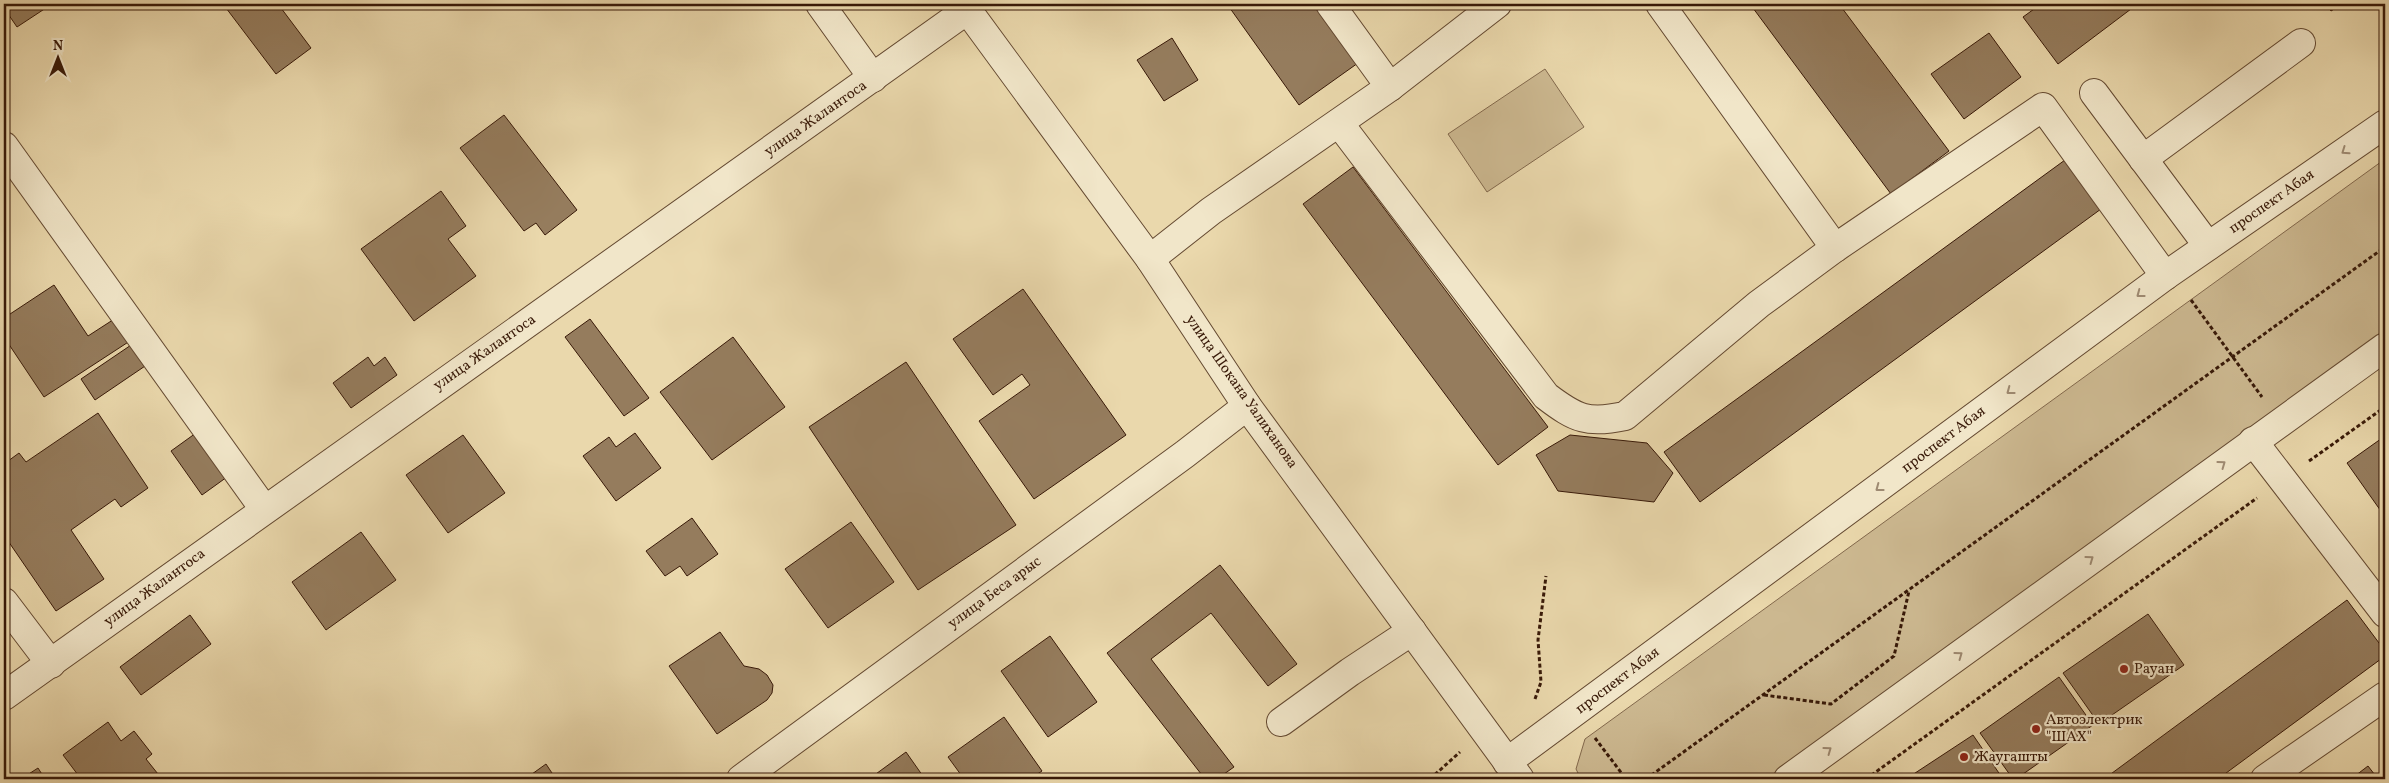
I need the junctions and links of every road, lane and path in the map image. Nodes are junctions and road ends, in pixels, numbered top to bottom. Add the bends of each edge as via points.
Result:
1 (820, 4) edge
2 (1330, 4) edge
3 (1497, 4) edge
4 (1660, 4) edge
5 (965, 7) edge
6 (2301, 43) dead end
7 (873, 78) junction
8 (1390, 87) junction
9 (2094, 92) dead end
10 (1340, 123) junction
11 (2385, 124) edge
12 (4, 146) edge
13 (2143, 159) junction
14 (2208, 246) junction
15 (2385, 247) edge
16 (1835, 248) junction
17 (1150, 258) junction
18 (2165, 276) junction
19 (2191, 300) dead end
20 (2385, 347) edge
21 (2233, 357) junction
22 (2266, 403) dead end
23 (1247, 406) junction
24 (2385, 407) edge
25 (2253, 441) junction
26 (2283, 480) junction
27 (264, 509) junction
28 (1546, 576) dead end
29 (1909, 590) junction
30 (4, 602) edge
31 (2385, 613) edge
32 (1412, 631) junction
33 (51, 664) junction
34 (1541, 682) dead end
35 (1764, 695) junction
36 (4, 696) edge
37 (2385, 696) edge
38 (1576, 713) junction
39 (1281, 722) dead end
40 (1514, 771) edge
41 (741, 779) edge
42 (1626, 779) edge
43 (1646, 779) edge
44 (1788, 779) edge
45 (1866, 779) edge
46 (2265, 779) edge

1 - 7 street
2 - 8 street
3 - 8 street
4 - 16 street
5 - 7 street, улица Жалантоса
5 - 17 street, улица Шокана Уалиханова
6 - 13 street
7 - 27 street, улица Жалантоса
8 - 10 street
9 - 13 street
10 - 16 street via 1525,370 1546,396 1570,414 1602,421 1625,416 1759,304
10 - 17 street
11 -> 14 street, проспект Абая
12 - 27 street
13 - 14 street
14 - 18 street, проспект Абая
15 - 21 path
16 - 18 street via 2043,107
17 - 23 street, улица Шокана Уалиханова
18 -> 38 street, проспект Абая
19 - 21 path
20 - 25 street
21 - 22 path
21 - 29 path
23 - 32 street, улица Шокана Уалиханова
23 - 41 street, улица Беса арыс
24 - 26 path
25 - 26 street
44 -> 25 street
26 - 31 street
26 - 45 path
27 - 33 street, улица Жалантоса
28 - 34 path via 1538,640
29 - 35 path
29 - 35 path via 1894,656 1831,704
30 - 33 street
32 - 39 street
32 - 40 street, улица Шокана Уалиханова
33 - 36 street, улица Жалантоса
35 - 43 path
37 - 46 street
38 - 40 street, проспект Абая
38 - 42 path

